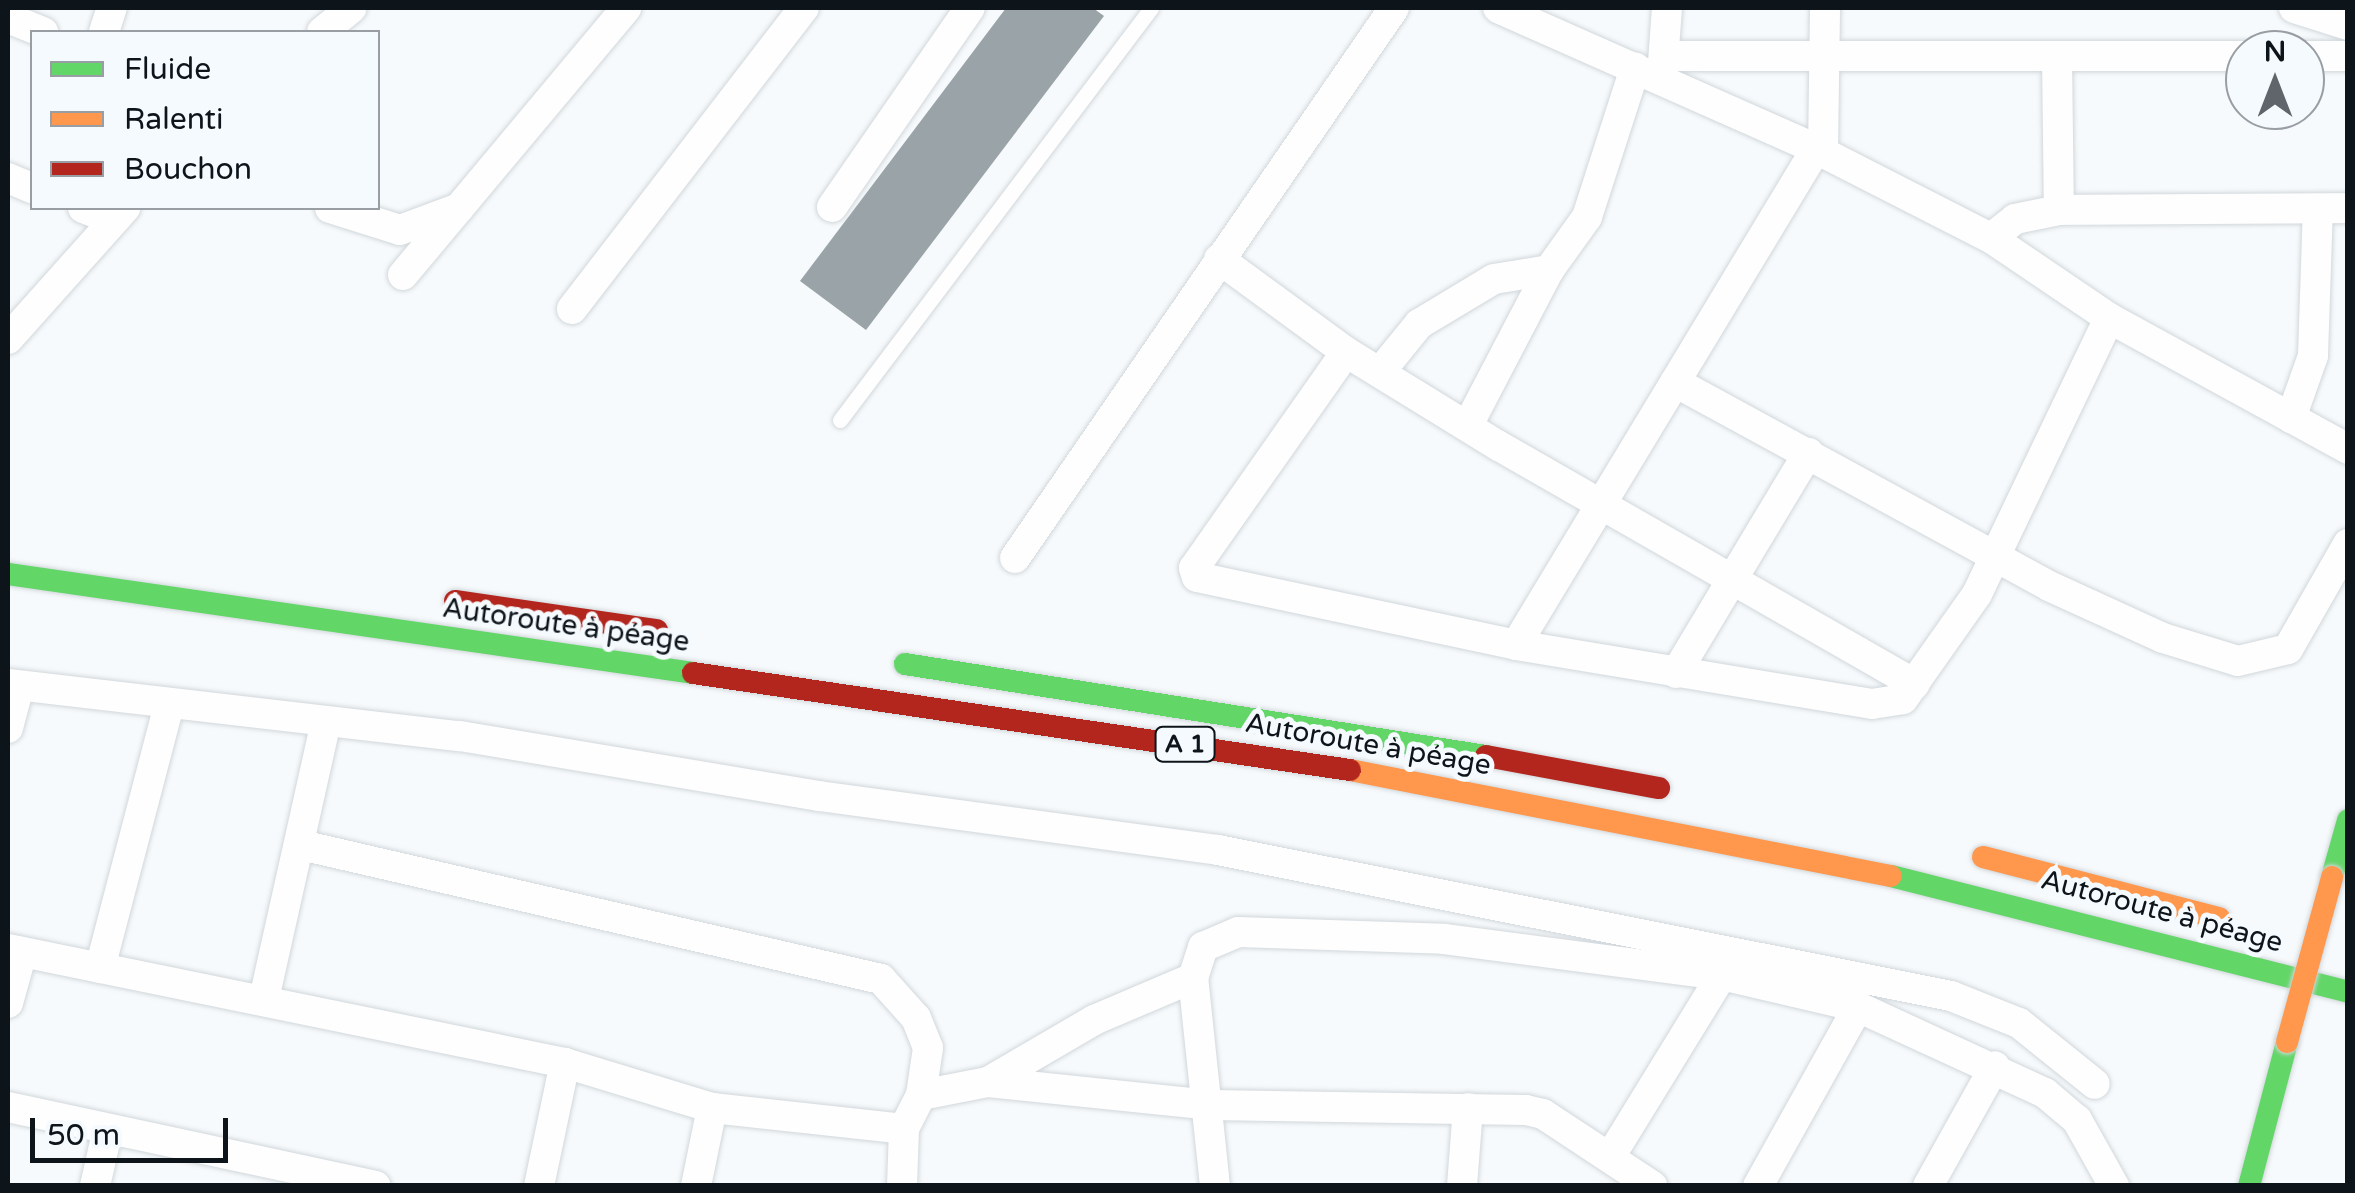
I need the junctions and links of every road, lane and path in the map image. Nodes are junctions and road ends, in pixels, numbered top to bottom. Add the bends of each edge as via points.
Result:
1 (352, 8) edge
2 (626, 8) edge
3 (804, 8) edge
4 (970, 8) edge
5 (1151, 8) edge
6 (1394, 8) edge
7 (1498, 8) edge
8 (1667, 8) edge
9 (1826, 8) edge
10 (2294, 8) edge
11 (8, 18) edge
12 (2348, 25) edge
13 (38, 30) edge
14 (324, 30) edge
15 (1825, 56) junction
16 (2057, 56) junction
17 (2225, 56) edge
18 (1654, 68) junction
19 (1819, 151) junction
20 (464, 206) junction
21 (832, 207) dead end
22 (2333, 208) edge
23 (336, 210) edge
24 (2059, 210) junction
25 (119, 214) edge
26 (1991, 238) junction
27 (1219, 259) junction
28 (1548, 270) junction
29 (403, 275) dead end
30 (572, 309) dead end
31 (2110, 318) junction
32 (8, 339) edge
33 (1346, 352) junction
34 (1380, 372) junction
35 (1675, 382) junction
36 (2290, 418) junction
37 (840, 420) dead end
38 (1468, 426) junction
39 (2348, 449) edge
40 (1808, 452) junction
41 (1602, 502) junction
42 (2348, 544) edge
43 (1015, 558) dead end
44 (1997, 558) junction
45 (8, 574) edge
46 (1730, 582) junction
47 (438, 598) dead end
48 (689, 634) dead end
49 (1516, 645) junction
50 (879, 661) dead end
51 (1676, 673) junction
52 (1915, 684) junction
53 (13, 685) edge
54 (169, 705) junction
55 (326, 722) junction
56 (8, 728) edge
57 (1683, 793) dead end
58 (2348, 820) edge
59 (301, 846) junction
60 (1966, 853) dead end
61 (2241, 924) dead end
62 (2294, 938) dead end
63 (2330, 948) dead end
64 (15, 950) edge
65 (100, 968) junction
66 (1722, 974) junction
67 (1193, 978) junction
68 (2348, 992) edge
69 (264, 999) junction
70 (8, 1004) edge
71 (1858, 1007) junction
72 (565, 1063) junction
73 (1994, 1066) junction
74 (988, 1082) junction
75 (2095, 1084) dead end
76 (921, 1095) junction
77 (1210, 1105) junction
78 (8, 1107) edge
79 (712, 1108) junction
80 (1468, 1108) junction
81 (108, 1129) junction
82 (904, 1129) junction
83 (1610, 1157) junction
84 (248, 1172) edge
85 (2106, 1180) edge
86 (95, 1186) edge
87 (376, 1186) edge
88 (539, 1186) edge
89 (696, 1186) edge
90 (902, 1186) edge
91 (1215, 1186) edge
92 (1462, 1186) edge
93 (1652, 1186) edge
94 (1758, 1186) edge
95 (1928, 1186) edge
96 (2248, 1186) edge

1 - 14 street
2 - 20 street
3 - 30 street
4 - 21 street
5 - 37 lane
6 - 27 street
7 - 18 street
8 - 18 street
9 - 15 street
10 - 12 street
11 - 13 street
15 - 16 street
15 - 18 street
15 - 19 street
16 - 17 street
16 - 24 street
18 - 19 street
18 - 28 street via 1588,217
19 - 26 street
19 - 35 street
20 - 23 street via 400,230
20 - 29 street
22 - 24 street
22 - 36 street via 2313,356
24 - 26 street via 2015,219
25 - 32 street
26 - 31 street
27 - 33 street
27 - 43 street
28 - 34 street via 1494,279 1419,324
28 - 38 street
31 - 36 street
31 - 44 street
33 - 34 street
33 - 49 street via 1193,574
34 - 38 street
35 - 40 street
35 - 41 street
36 - 39 street
38 - 41 street
40 - 44 street
40 - 46 street
41 - 46 street
41 - 49 street
42 - 44 street via 2288,649 2238,661 2163,638
44 - 52 street
45 - 68 main road, Autoroute à péage / A 1 via 1272,756 1884,874
46 - 51 street
46 - 52 street
47 - 48 main road
49 - 51 street
50 - 57 main road, A 1 via 1281,718
51 - 52 street via 1872,704 1903,699
53 - 54 street
53 - 56 street
54 - 55 street
54 - 65 street
55 - 59 street
55 - 75 street via 460,736 819,796 1218,850 1818,968 1950,996 2018,1023
58 - 96 main road, bridge
59 - 69 street
59 - 76 street via 880,979 916,1018 928,1048
60 - 61 main road
62 - 63 main road
64 - 65 street
64 - 70 street
65 - 69 street
66 - 67 street via 1444,939 1238,932 1202,947
66 - 71 street
66 - 83 street
67 - 74 street via 1094,1020
67 - 77 street
69 - 72 street
71 - 73 street
71 - 94 street
72 - 79 street
72 - 88 street
73 - 85 street via 2045,1093 2077,1120
73 - 95 street
74 - 76 street
74 - 77 street
76 - 82 street
77 - 80 street
77 - 91 street
78 - 81 street
79 - 82 street
79 - 89 street
80 - 83 street via 1544,1114
80 - 92 street
81 - 84 street
81 - 86 street
82 - 90 street
83 - 93 street
84 - 87 street

